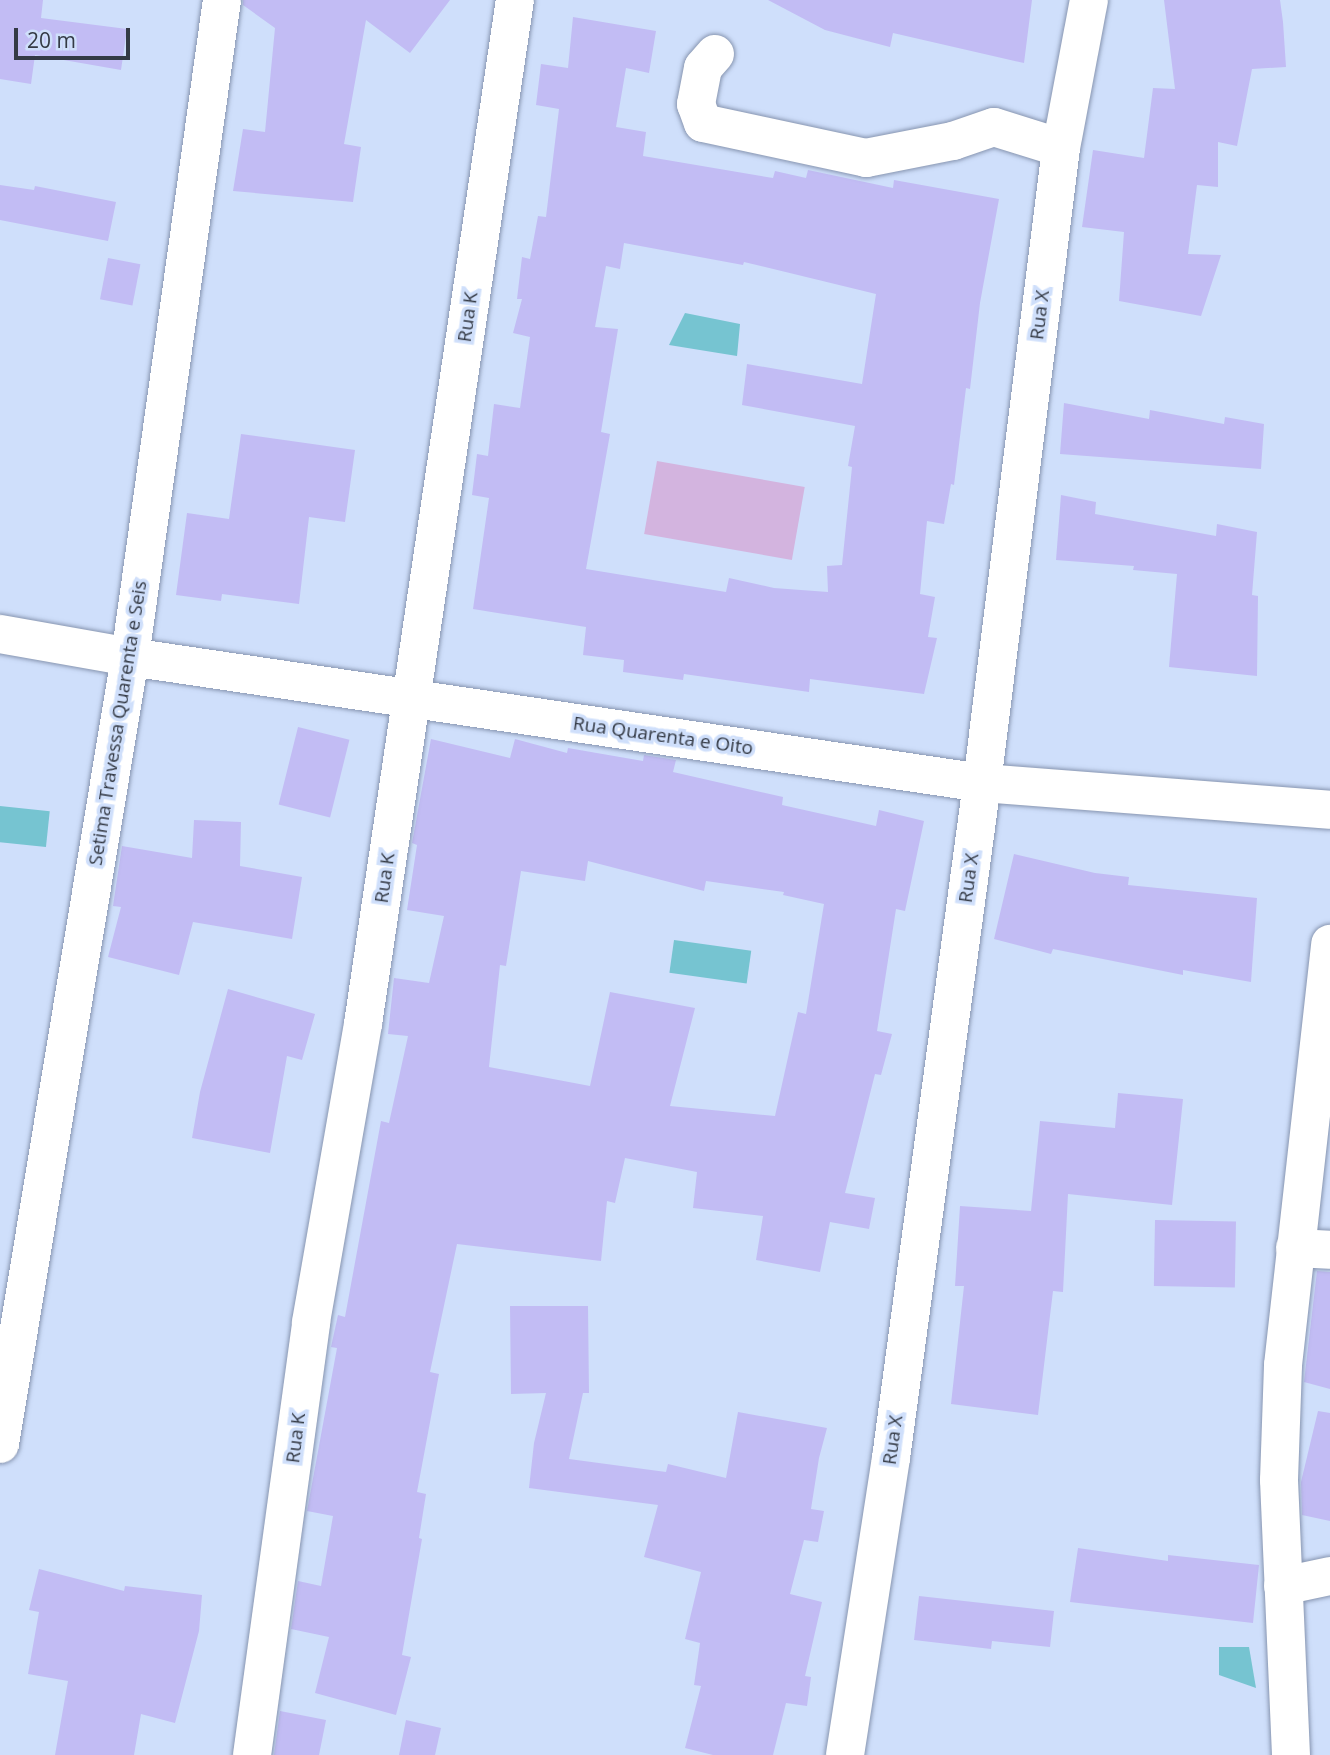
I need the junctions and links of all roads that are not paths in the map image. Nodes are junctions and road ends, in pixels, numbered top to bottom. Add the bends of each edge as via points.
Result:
1 (222, 0) edge
2 (515, 0) edge
3 (1089, 0) edge
4 (715, 54) dead end
5 (1061, 148) junction
6 (0, 634) edge
7 (130, 657) junction
8 (411, 698) junction
9 (982, 783) junction
10 (1330, 810) edge
11 (1330, 944) edge
12 (1312, 1249) edge
13 (0, 1444) edge
14 (1330, 1576) edge
15 (1283, 1586) junction
16 (252, 1755) edge
17 (845, 1755) edge
18 (1291, 1755) edge

1 - 7 street, Setima Travessa Quarenta e Seis
2 - 8 street, Rua K
3 - 5 street, Rua X
4 - 5 street via 703,68 696,104 703,124 866,158 953,141 993,127
5 - 9 street, Rua X
6 - 7 street, Rua Quarenta e Oito
7 - 8 street, Rua Quarenta e Oito
7 - 13 street, Setima Travessa Quarenta e Seis
8 - 9 street, Rua Quarenta e Oito
8 - 16 street, Rua K via 363,1024 311,1322
9 - 10 street, Rua Quarenta e Oito
9 - 17 street, Rua X via 891,1458
11 - 12 street
12 - 15 street via 1283,1365 1279,1480
14 - 15 street
15 - 18 street

